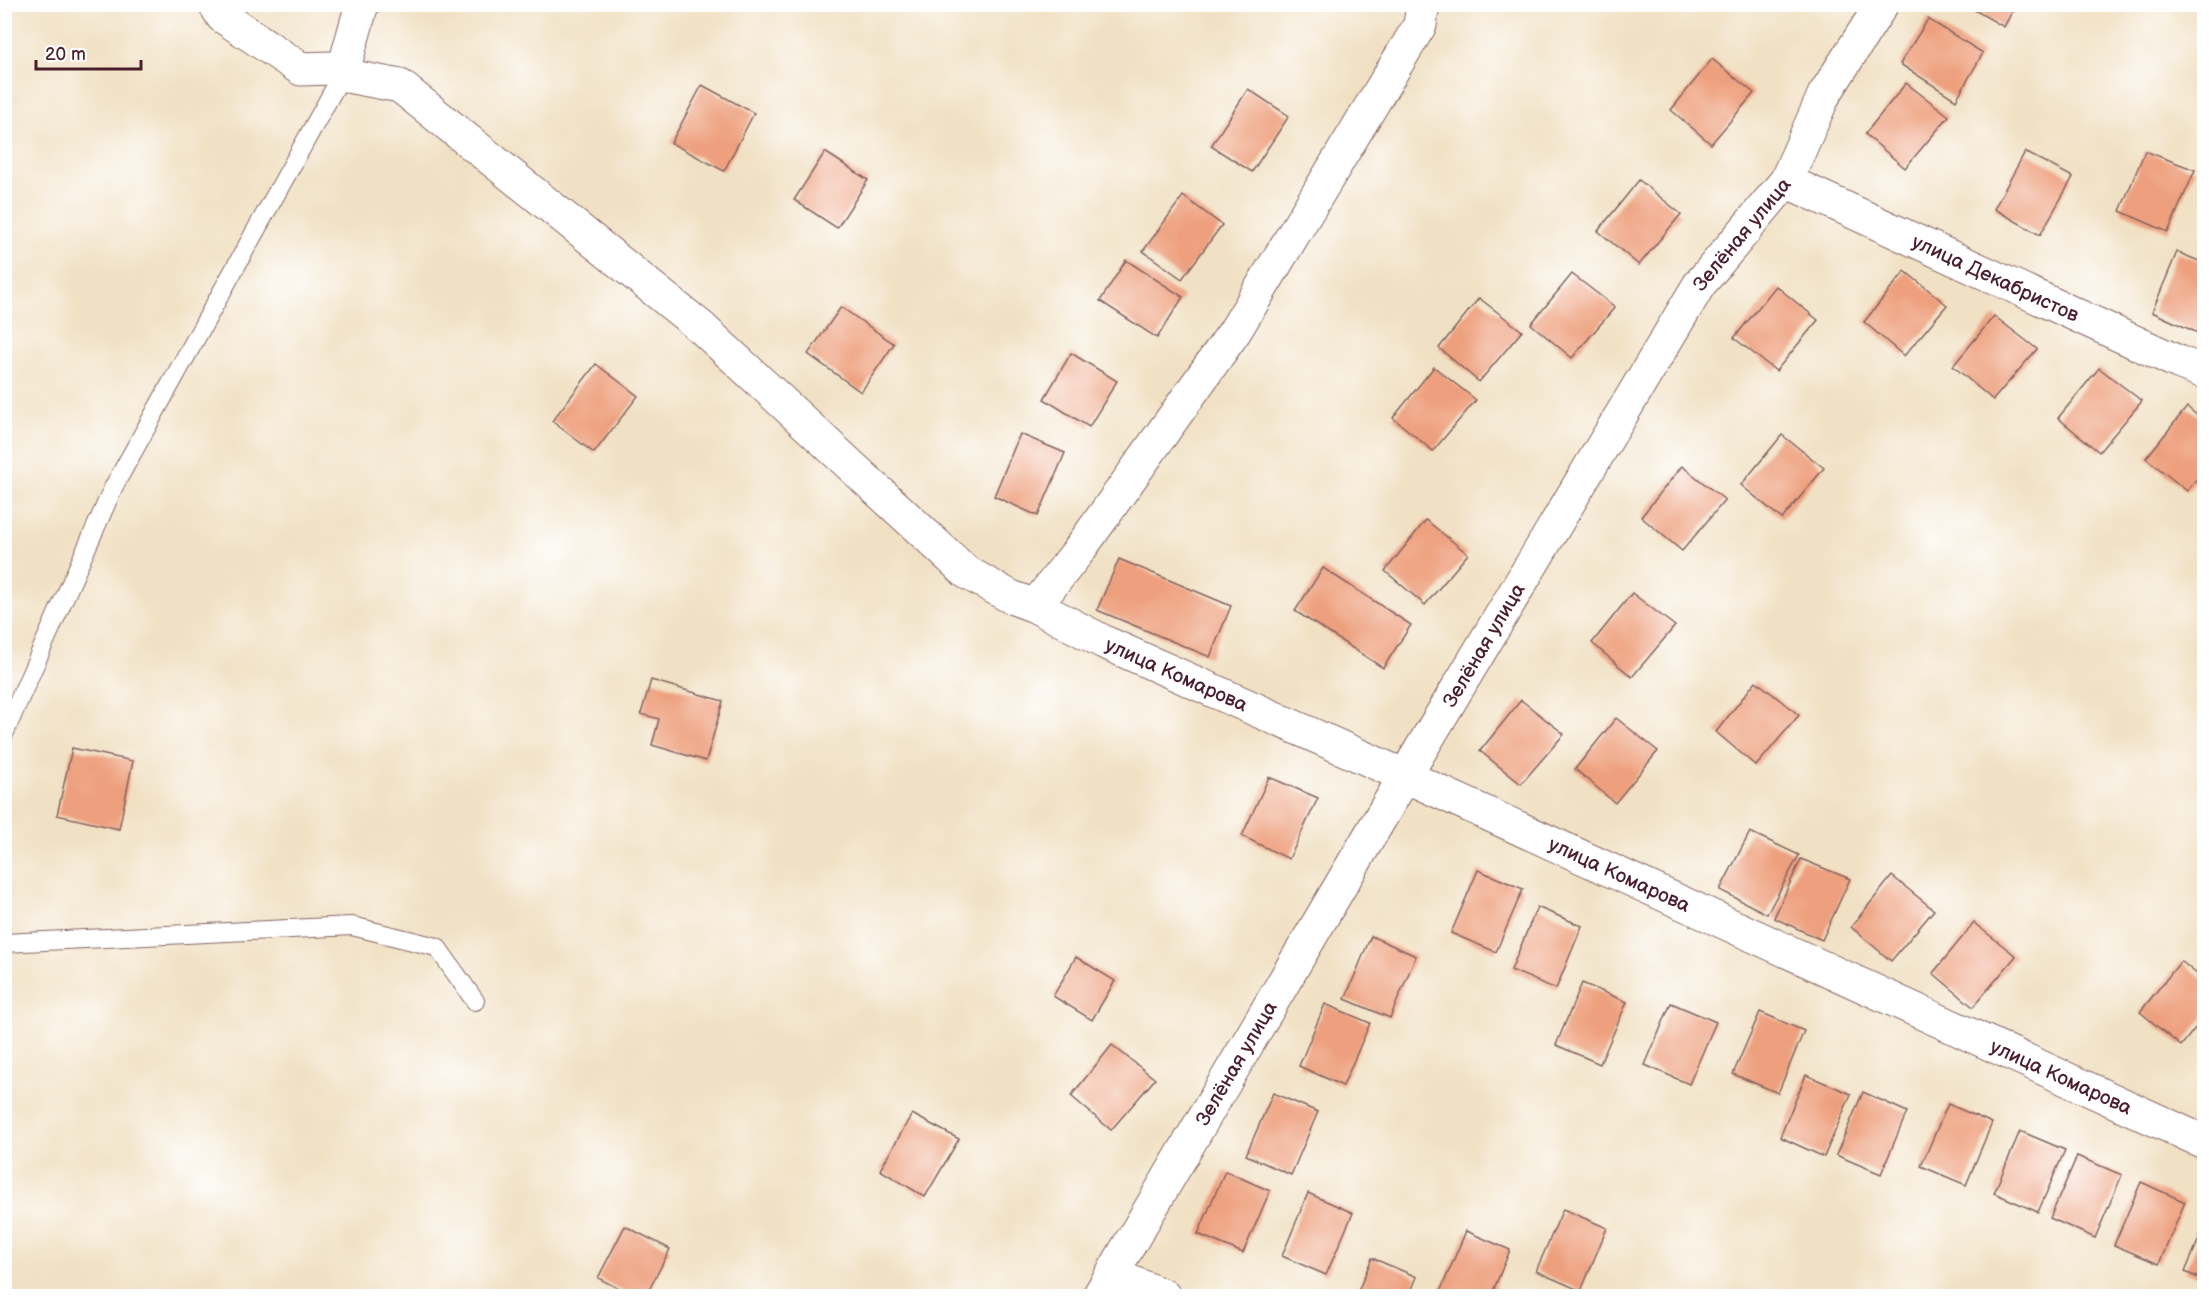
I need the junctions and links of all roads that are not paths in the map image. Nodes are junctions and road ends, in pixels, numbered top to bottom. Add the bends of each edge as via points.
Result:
1 (215, 4) edge
2 (362, 4) edge
3 (1423, 4) edge
4 (1882, 4) edge
5 (342, 75) junction
6 (1786, 182) junction
7 (2205, 372) edge
8 (1035, 606) junction
9 (4, 734) edge
10 (1405, 776) junction
11 (4, 943) edge
12 (475, 1001) dead end
13 (2205, 1142) edge
14 (1106, 1285) edge
15 (1164, 1296) edge

1 - 5 street, улица Комарова via 222,16 301,69 331,68
2 - 5 street
3 - 8 street via 1420,25 1235,330 1077,554
4 - 6 street, Зелёная улица via 1824,95
5 - 8 street, улица Комарова via 400,86 702,328 966,572
5 - 9 lane via 114,486
6 - 7 street, улица Декабристов
6 - 10 street, Зелёная улица via 1699,285
8 - 10 street, улица Комарова via 1104,642
10 - 13 street, улица Комарова
10 - 14 street, Зелёная улица
11 - 12 lane via 352,926 437,947
14 - 15 street

